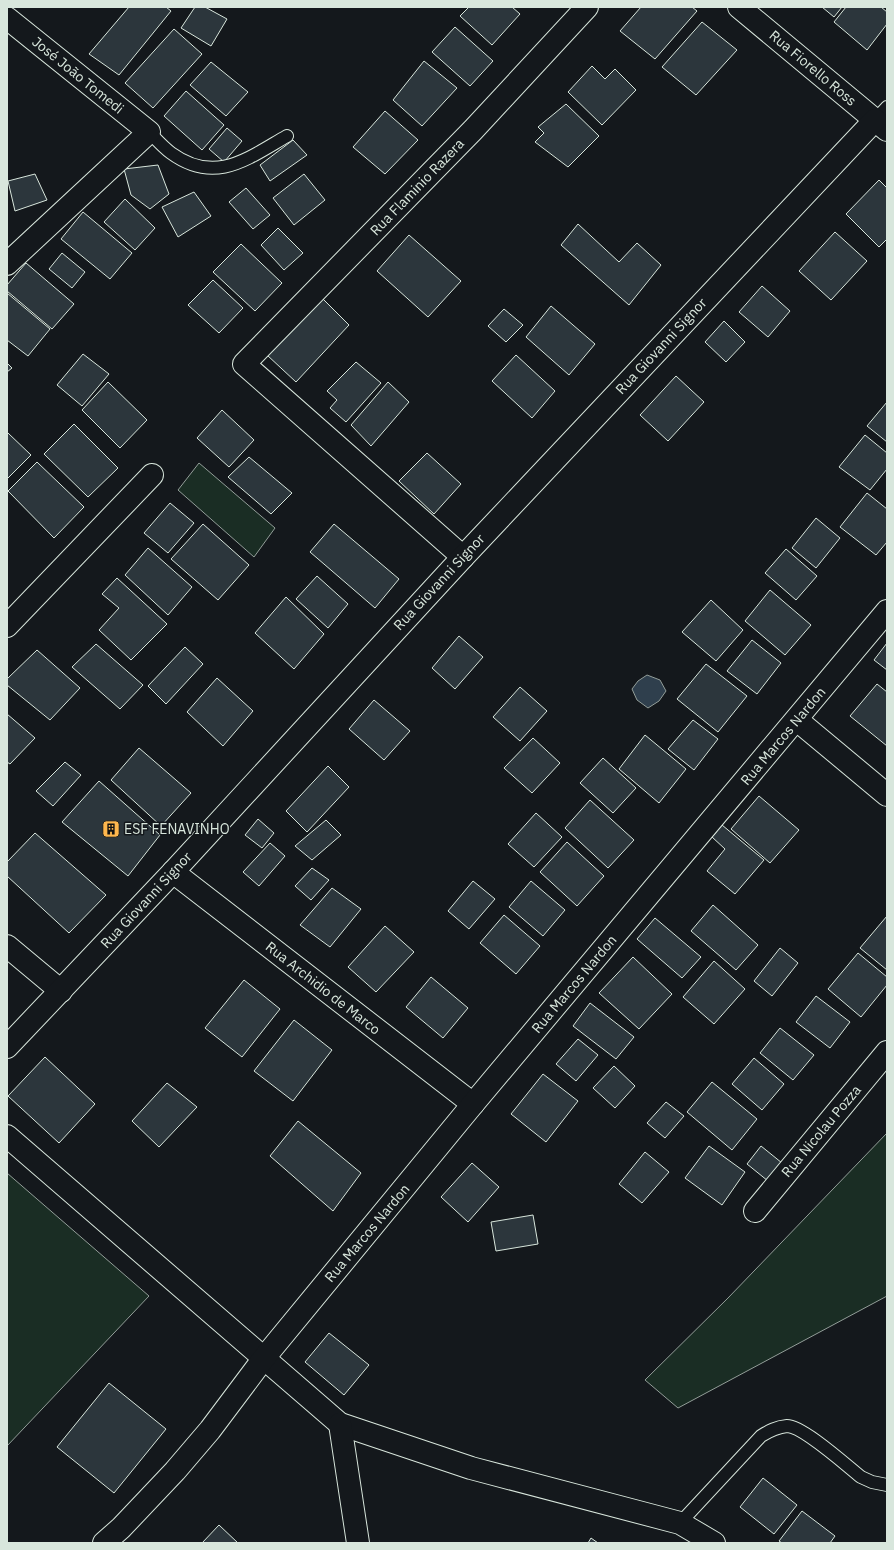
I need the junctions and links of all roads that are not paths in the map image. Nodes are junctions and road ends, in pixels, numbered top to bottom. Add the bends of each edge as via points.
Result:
1 (587, 7) edge
2 (738, 7) edge
3 (7, 18) edge
4 (883, 119) edge
5 (149, 132) junction
6 (287, 136) dead end
7 (7, 264) edge
8 (152, 475) dead end
9 (463, 556) junction
10 (887, 611) edge
11 (7, 626) edge
12 (797, 720) junction
13 (887, 795) edge
14 (172, 872) junction
15 (7, 946) edge
16 (61, 991) junction
17 (7, 1047) edge
18 (887, 1052) edge
19 (473, 1104) junction
20 (7, 1136) edge
21 (755, 1211) dead end
22 (264, 1358) junction
23 (340, 1424) junction
24 (887, 1485) edge
25 (680, 1523) junction
26 (104, 1543) edge
27 (358, 1543) edge
28 (714, 1543) edge

1 - 9 street, Rua Flaminio Razera via 473,130 244,364
2 - 4 street, Rua Fiorello Ross
3 - 5 street, José João Tomedi
4 - 9 street, Rua Giovanni Signor
5 - 6 lane via 171,153 205,168 237,164
5 - 7 street
8 - 11 street
9 - 14 street, Rua Giovanni Signor
10 - 12 street, Rua Marcos Nardon
12 - 13 street
12 - 19 street, Rua Marcos Nardon
14 - 16 street, Rua Giovanni Signor
14 - 19 street, Rua Archidio de Marco
15 - 16 street
16 - 17 street, Rua Giovanni Signor
18 - 21 street, Rua Nicolau Pozza
19 - 22 street, Rua Marcos Nardon
20 - 22 street
22 - 23 street
22 - 26 street, Rua Marcos Nardon via 210,1430 175,1471
23 - 25 street via 472,1468
23 - 27 street
24 - 25 lane via 861,1477 802,1431 788,1426 773,1428 761,1436
25 - 28 street

